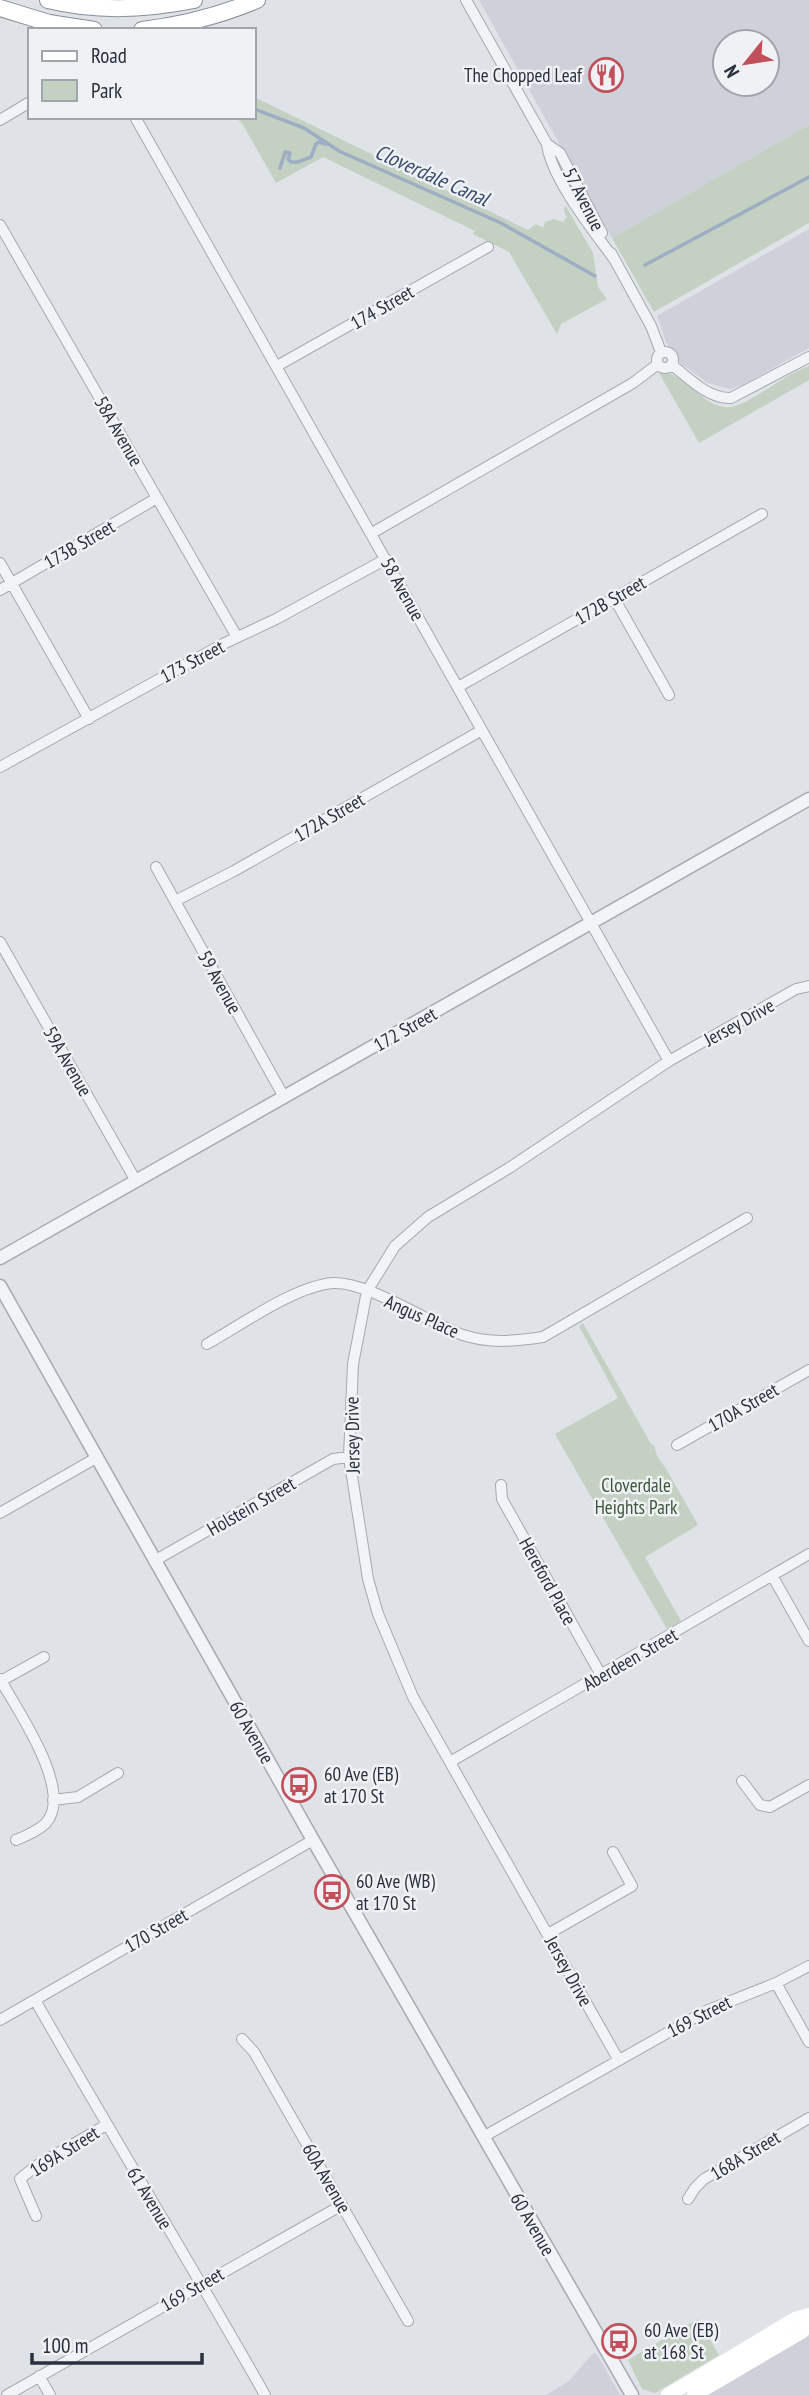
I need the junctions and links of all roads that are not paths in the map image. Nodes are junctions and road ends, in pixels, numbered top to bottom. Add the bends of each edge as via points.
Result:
1 (48, 0) edge
2 (194, 0) edge
3 (257, 0) edge
4 (466, 0) edge
5 (0, 8) edge
6 (80, 28) edge
7 (154, 28) edge
8 (28, 103) edge
9 (136, 119) edge
10 (0, 120) edge
11 (0, 225) edge
12 (488, 247) dead end
13 (661, 352) junction
14 (809, 357) edge
15 (657, 364) junction
16 (672, 365) junction
17 (277, 366) junction
18 (157, 498) junction
19 (762, 514) dead end
20 (372, 533) junction
21 (386, 559) junction
22 (0, 563) edge
23 (12, 583) junction
24 (0, 590) edge
25 (614, 598) junction
26 (237, 637) junction
27 (458, 687) junction
28 (669, 695) dead end
29 (89, 719) junction
30 (482, 730) junction
31 (0, 767) edge
32 (809, 799) edge
33 (156, 867) dead end
34 (175, 901) junction
35 (591, 923) junction
36 (0, 942) edge
37 (809, 986) edge
38 (669, 1061) junction
39 (284, 1097) junction
40 (136, 1181) junction
41 (747, 1218) dead end
42 (0, 1258) edge
43 (0, 1286) edge
44 (367, 1291) junction
45 (207, 1344) dead end
46 (809, 1370) edge
47 (677, 1445) dead end
48 (349, 1457) junction
49 (96, 1458) junction
50 (501, 1485) dead end
51 (0, 1513) edge
52 (809, 1554) edge
53 (154, 1561) junction
54 (773, 1577) junction
55 (809, 1641) edge
56 (44, 1657) dead end
57 (601, 1675) junction
58 (1, 1680) edge
59 (450, 1762) junction
60 (118, 1773) dead end
61 (742, 1781) dead end
62 (809, 1784) edge
63 (53, 1800) junction
64 (16, 1840) dead end
65 (313, 1840) junction
66 (613, 1852) dead end
67 (548, 1934) junction
68 (809, 1966) edge
69 (776, 1983) junction
70 (35, 2000) junction
71 (0, 2020) edge
72 (242, 2039) dead end
73 (809, 2042) edge
74 (618, 2059) junction
75 (809, 2118) edge
76 (106, 2125) junction
77 (483, 2137) junction
78 (688, 2199) dead end
79 (342, 2205) junction
80 (36, 2216) dead end
81 (202, 2284) junction
82 (809, 2315) edge
83 (408, 2321) dead end
84 (809, 2324) edge
85 (39, 2376) junction
86 (6, 2395) edge
87 (50, 2395) edge
88 (265, 2395) edge
89 (632, 2395) edge
90 (668, 2395) edge
91 (694, 2395) edge

1 - 2 highway via 124,9
3 - 7 highway via 198,21
4 - 13 street, 57 Avenue via 547,144 560,153 589,205
5 - 6 highway
8 - 10 street
9 - 17 street, 58 Avenue
11 - 18 street, 58A Avenue
12 - 17 street, 174 Street
13 - 15 street
13 - 16 street via 672,355
14 - 16 street via 731,398 710,393
15 - 16 street via 664,369
15 - 20 street via 633,383
17 - 20 street, 58 Avenue
18 - 23 street, 173B Street
18 - 26 street, 58A Avenue
19 - 25 street, 172B Street
20 - 21 street, 58 Avenue
21 - 26 street, 173 Street
21 - 27 street, 58 Avenue
22 - 23 street
23 - 24 street, 173B Street
23 - 29 street
25 - 27 street, 172B Street
25 - 28 street
26 - 29 street, 173 Street
27 - 30 street, 58 Avenue
29 - 31 street, 173 Street
30 - 34 street, 172A Street
30 - 35 street, 58 Avenue
32 - 35 street, 172 Street
33 - 34 street, 59 Avenue
34 - 39 street, 59 Avenue
35 - 38 street, 58 Avenue
35 - 39 street, 172 Street
36 - 40 street, 59A Avenue
37 - 38 street, Jersey Drive
38 - 44 street, Jersey Drive via 428,1217 395,1246
39 - 40 street, 172 Street
40 - 42 street, 172 Street
41 - 44 street, Angus Place via 543,1337 506,1342 464,1335
43 - 49 street, 60 Avenue
44 - 45 street, Angus Place via 334,1283 301,1291
44 - 48 street, Jersey Drive via 353,1363
46 - 47 street, 170A Street
48 - 53 street, Holstein Street via 333,1459
48 - 59 street, Jersey Drive via 378,1614 413,1697
49 - 51 street
49 - 53 street, 60 Avenue
50 - 57 street, Hereford Place via 502,1499
52 - 54 street, Aberdeen Street
53 - 65 street, 60 Avenue
54 - 55 street
54 - 57 street, Aberdeen Street
56 - 58 street
57 - 59 street, Aberdeen Street
58 - 63 street via 41,1749
59 - 67 street, Jersey Drive
60 - 63 street via 78,1797
61 - 62 street via 760,1805 769,1807
63 - 64 street via 46,1823
65 - 70 street, 170 Street
65 - 77 street, 60 Avenue
66 - 67 street via 632,1886
67 - 74 street, Jersey Drive
68 - 69 street, 169 Street
69 - 73 street
69 - 74 street, 169 Street via 706,2011
70 - 71 street, 170 Street
70 - 76 street, 61 Avenue
72 - 79 street, 60A Avenue via 254,2052
74 - 77 street, 169 Street
75 - 78 street, 168A Street via 704,2179
76 - 80 street, 169A Street via 20,2179
76 - 81 street, 61 Avenue
77 - 89 street, 60 Avenue
79 - 81 street, 169 Street
79 - 83 street, 60A Avenue
81 - 85 street, 169 Street
81 - 88 street, 61 Avenue
82 - 90 main road
84 - 91 main road
85 - 86 street, 169 Street
85 - 87 street

